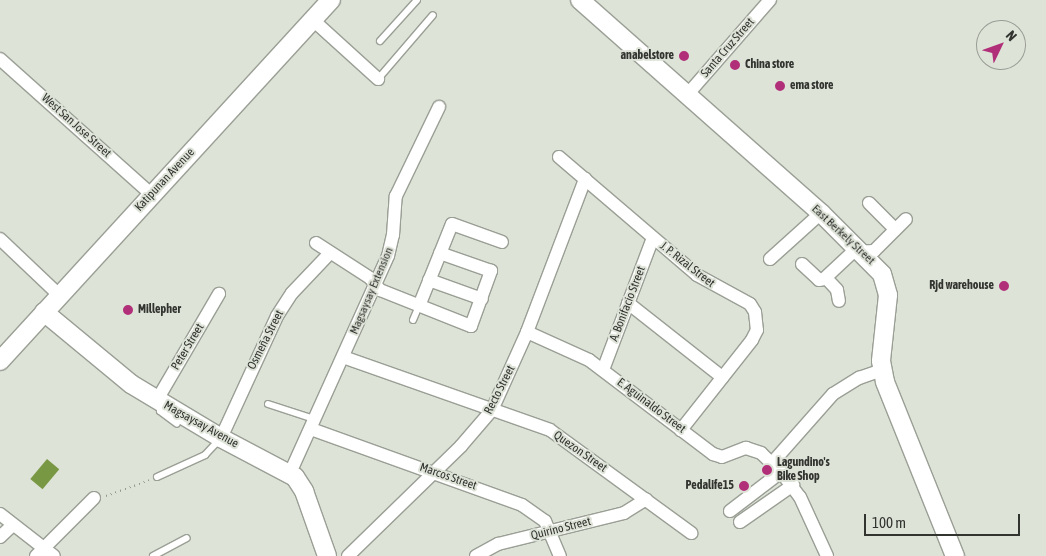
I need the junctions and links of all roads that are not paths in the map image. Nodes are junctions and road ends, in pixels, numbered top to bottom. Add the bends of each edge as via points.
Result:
1 (331, 0) edge
2 (417, 0) edge
3 (580, 0) edge
4 (770, 0) edge
5 (433, 15) dead end
6 (312, 20) junction
7 (380, 41) dead end
8 (0, 58) edge
9 (378, 79) joint
10 (687, 95) junction
11 (440, 106) dead end
12 (559, 157) dead end
13 (585, 180) junction
14 (152, 195) junction
15 (869, 203) dead end
16 (821, 213) junction
17 (906, 219) dead end
18 (895, 229) junction
19 (653, 238) junction
20 (0, 239) edge
21 (502, 242) dead end
22 (316, 243) dead end
23 (440, 252) junction
24 (864, 252) junction
25 (329, 254) junction
26 (770, 259) dead end
27 (802, 264) dead end
28 (826, 278) junction
29 (429, 280) junction
30 (375, 284) junction
31 (219, 294) dead end
32 (60, 296) junction
33 (482, 299) junction
34 (839, 301) dead end
35 (628, 303) junction
36 (419, 306) junction
37 (44, 312) junction
38 (413, 320) dead end
39 (527, 332) junction
40 (343, 357) junction
41 (0, 361) edge
42 (603, 370) junction
43 (882, 370) junction
44 (722, 377) junction
45 (159, 402) junction
46 (268, 404) dead end
47 (492, 410) junction
48 (177, 424) dead end
49 (313, 424) junction
50 (681, 430) junction
51 (221, 438) junction
52 (777, 467) junction
53 (433, 472) junction
54 (290, 473) junction
55 (157, 477) road end
56 (793, 485) junction
57 (94, 498) road end
58 (646, 499) junction
59 (730, 511) dead end
60 (0, 514) edge
61 (740, 522) dead end
62 (13, 525) junction
63 (551, 532) junction
64 (691, 533) dead end
65 (0, 537) edge
66 (187, 538) dead end
67 (45, 553) edge
68 (153, 556) edge
69 (327, 556) edge
70 (348, 556) edge
71 (476, 556) edge
72 (560, 556) edge
73 (827, 556) edge
74 (955, 556) edge

1 - 6 street, Katipunan Avenue
2 - 7 lane
3 - 10 street, East Berkely Street
4 - 10 street, Santa Cruz Street
5 - 9 lane
6 - 9 street
6 - 14 street, Katipunan Avenue
8 - 14 street, West San Jose Street
10 - 16 street, East Berkely Street
11 - 30 street, Magsaysay Extension via 396,196 392,245
12 - 13 street, J. P. Rizal Street
13 - 19 street, J. P. Rizal Street
13 - 39 street, Recto Street
14 - 32 street, Katipunan Avenue
15 - 18 street
16 - 24 street, East Berkely Street
16 - 26 street
17 - 18 street
18 - 24 street via 874,251
19 - 35 street, A. Bonifacio Street
19 - 44 street, J. P. Rizal Street via 697,275 750,304 755,312 757,330
20 - 32 street
21 - 23 street via 452,224
22 - 25 street
23 - 29 street
23 - 33 street via 490,269
24 - 28 street via 853,252
24 - 43 street, East Berkely Street via 882,274 888,295
25 - 30 street
25 - 51 street, Osmeña Street via 292,293 277,316
27 - 28 street via 818,280
28 - 34 street via 837,290
29 - 33 street
29 - 36 street
30 - 36 street via 380,290
30 - 40 street, Magsaysay Extension
31 - 45 street, Peter Street
32 - 37 street, Katipunan Avenue
33 - 36 street via 471,326
35 - 42 street, A. Bonifacio Street
35 - 44 street
36 - 38 lane
37 - 41 street, Katipunan Avenue
37 - 45 street, Magsaysay Avenue via 110,368
39 - 42 street, E. Aguinaldo Street via 574,352
39 - 47 street, Recto Street
40 - 47 street, Quezon Street
40 - 49 street, Magsaysay Extension
42 - 50 street, E. Aguinaldo Street
43 - 52 street via 859,378 833,394
43 - 74 street, East Berkely Street
44 - 50 street, J. P. Rizal Street
45 - 48 lane via 160,412
45 - 51 street, Magsaysay Avenue
46 - 49 lane
47 - 53 street, Recto Street
47 - 58 street, Quezon Street via 556,434
49 - 53 street, Marcos Street
49 - 54 street, Magsaysay Extension
50 - 52 street, E. Aguinaldo Street via 717,456 746,448
51 - 54 street, Magsaysay Avenue
51 - 55 lane via 205,455
52 - 56 street
52 - 59 street
53 - 63 street, Marcos Street via 522,505 545,521
53 - 70 street, Recto Street
54 - 69 street, Magsaysay Avenue via 300,484
56 - 61 street
56 - 73 street
57 - 67 street
58 - 63 street, Quirino Street via 624,513
58 - 64 street, Quezon Street
60 - 62 street
62 - 65 street
62 - 67 street
63 - 71 street, Quirino Street via 489,547
63 - 72 street, Marcos Street
66 - 68 lane

